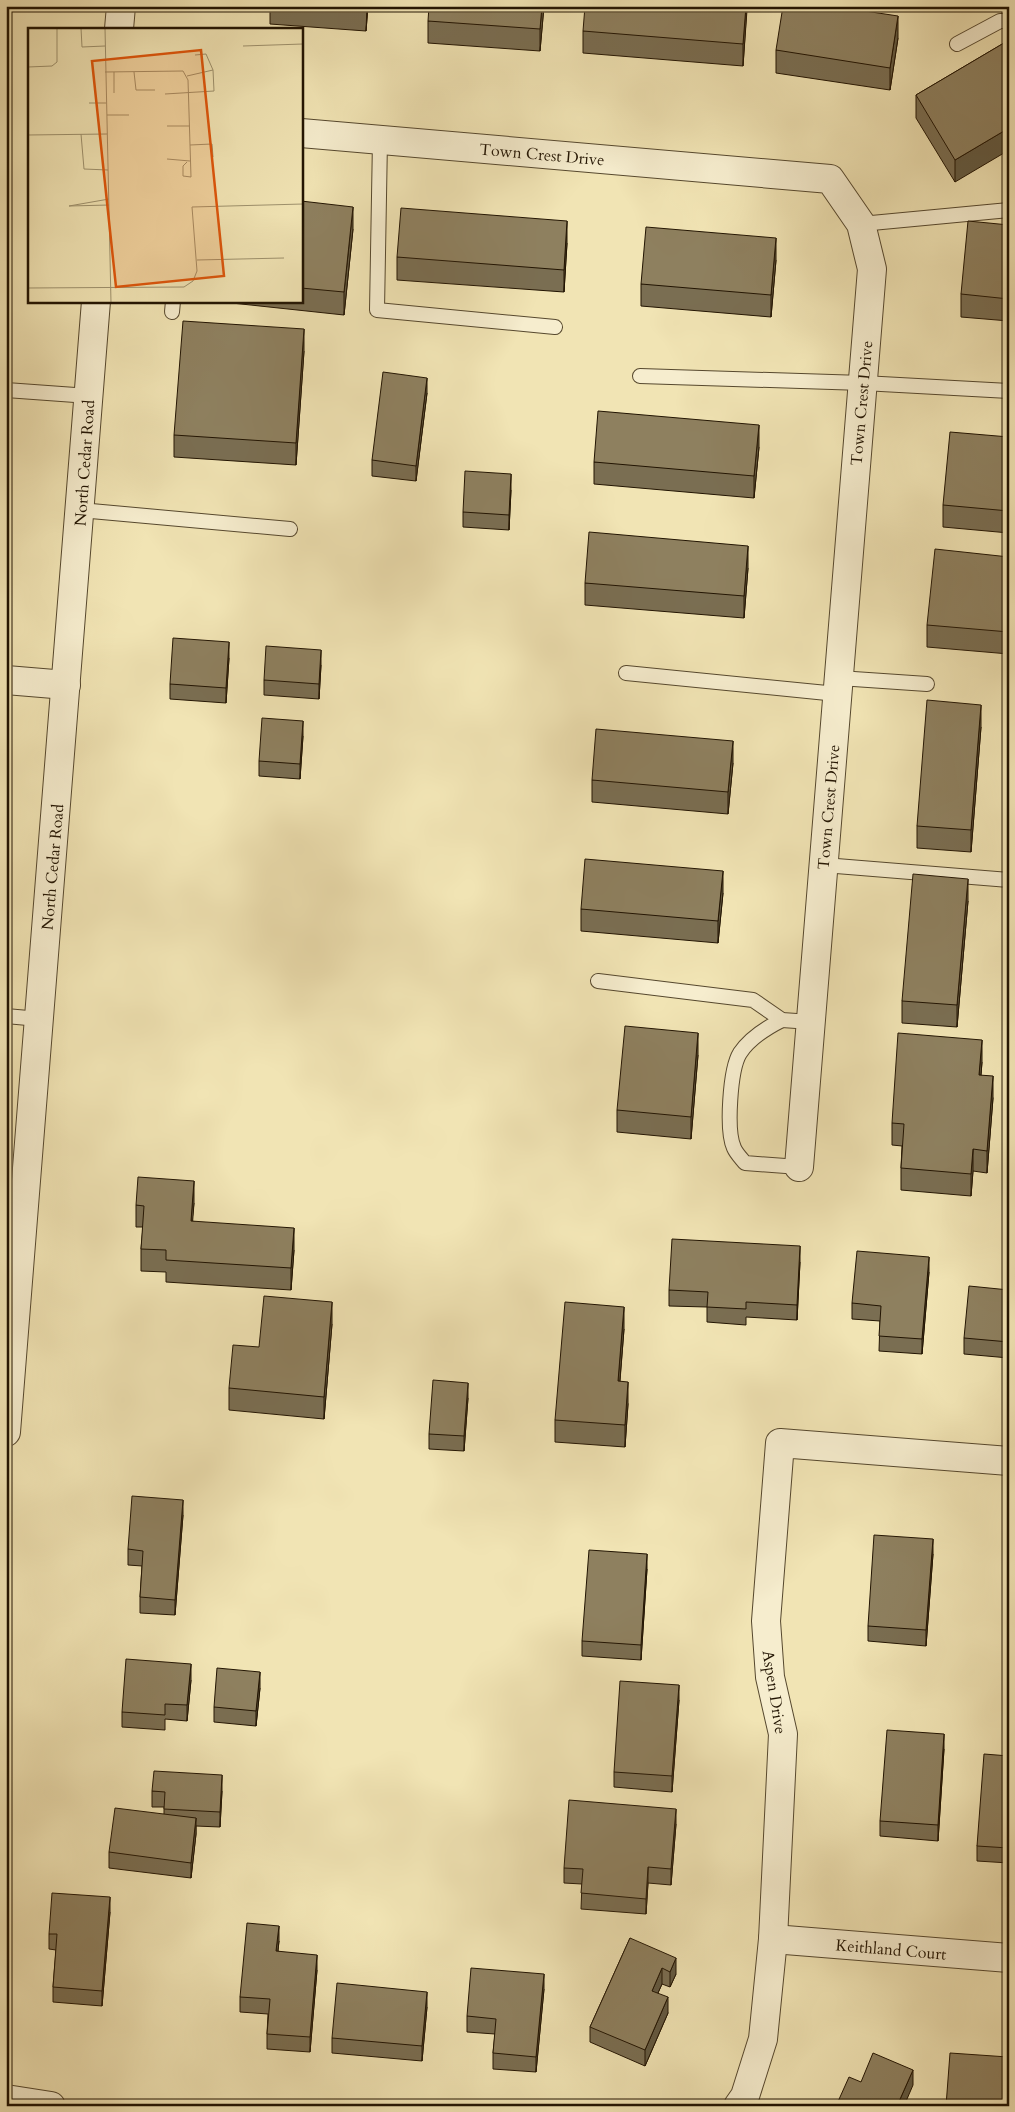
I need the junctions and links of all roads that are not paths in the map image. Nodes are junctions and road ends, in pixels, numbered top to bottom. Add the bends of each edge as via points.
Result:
1 (121, 6) edge
2 (1009, 21) edge
3 (118, 28) edge
4 (957, 44) dead end
5 (302, 133) edge
6 (380, 140) junction
7 (1009, 210) edge
8 (861, 224) junction
9 (96, 302) edge
10 (555, 327) dead end
11 (640, 376) dead end
12 (863, 383) junction
13 (6, 390) edge
14 (1009, 391) edge
15 (88, 396) junction
16 (80, 510) junction
17 (290, 529) dead end
18 (626, 673) dead end
19 (6, 680) edge
20 (927, 684) dead end
21 (66, 685) junction
22 (838, 686) junction
23 (824, 865) junction
24 (1009, 880) edge
25 (598, 981) dead end
26 (6, 1016) edge
27 (39, 1020) junction
28 (782, 1020) junction
29 (811, 1022) junction
30 (799, 1167) joint
31 (12, 1289) edge
32 (10, 1349) edge
33 (6, 1432) edge
34 (1009, 1462) edge
35 (773, 1939) junction
36 (1009, 1958) edge
37 (6, 2099) edge
38 (51, 2106) edge
39 (738, 2106) edge

1 - 3 street
2 - 4 lane via 1000,21
5 - 6 street, Town Crest Drive
6 - 8 street, Town Crest Drive via 830,179
6 - 10 lane via 377,310
7 - 8 lane
8 - 12 street, Town Crest Drive via 872,269
9 - 15 street, North Cedar Road
11 - 12 lane
12 - 14 lane
12 - 22 street, Town Crest Drive
13 - 15 lane
15 - 16 street, North Cedar Road
16 - 17 lane
16 - 21 street, North Cedar Road
18 - 22 lane
19 - 21 street
20 - 22 lane
21 - 27 street, North Cedar Road
22 - 23 street, Town Crest Drive
23 - 24 lane
23 - 29 street, Town Crest Drive
25 - 28 lane via 753,1000
26 - 27 lane
27 - 31 street, North Cedar Road
28 - 29 lane
28 - 30 lane via 752,1039 739,1054 729,1113 733,1147 745,1163
29 - 30 street, Town Crest Drive
31 - 32 street, North Cedar Road
32 - 33 street, North Cedar Road
34 - 35 street, Aspen Drive via 780,1443 766,1621 770,1677 783,1734
35 - 36 street, Keithland Court
35 - 39 street, Aspen Drive via 762,2039 745,2096
37 - 38 street

